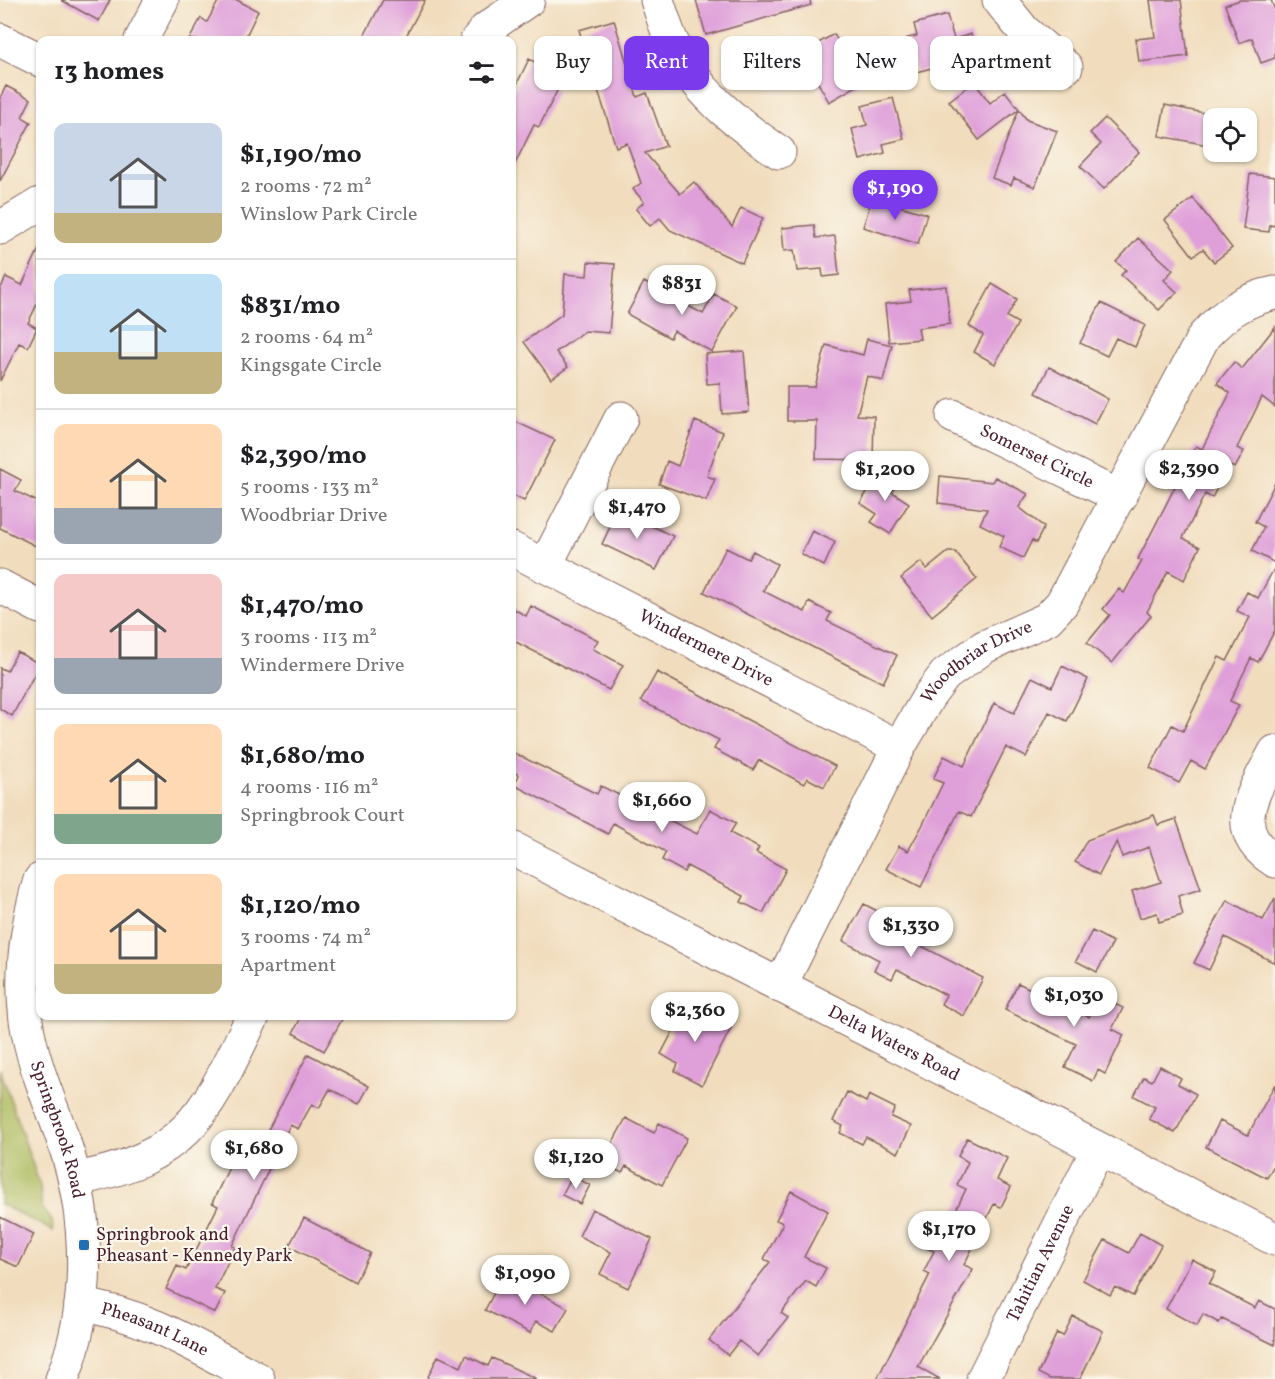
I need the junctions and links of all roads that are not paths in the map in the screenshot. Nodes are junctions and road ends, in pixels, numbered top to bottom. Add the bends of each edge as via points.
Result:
1 (162, 0) edge
2 (528, 0) edge
3 (657, 0) edge
4 (999, 0) edge
5 (143, 36) edge
6 (480, 36) edge
7 (1030, 36) edge
8 (0, 40) edge
9 (36, 58) edge
10 (779, 152) dead end
11 (36, 206) edge
12 (0, 228) edge
13 (1275, 293) edge
14 (953, 416) dead end
15 (621, 418) dead end
16 (1120, 497) junction
17 (516, 551) edge
18 (545, 566) junction
19 (0, 586) edge
20 (36, 605) edge
21 (899, 747) junction
22 (1275, 752) edge
23 (516, 850) edge
24 (1275, 861) edge
25 (36, 894) edge
26 (13, 961) edge
27 (780, 986) junction
28 (251, 1020) edge
29 (1098, 1149) junction
30 (76, 1179) junction
31 (1275, 1239) edge
32 (81, 1305) junction
33 (62, 1379) edge
34 (258, 1379) edge
35 (983, 1379) edge

1 - 5 street
2 - 6 street
3 - 10 street via 673,45 703,90 739,124
4 - 7 street
8 - 9 street
11 - 12 street
13 - 16 street, Woodbriar Drive via 1236,307 1204,336
14 - 16 street, Somerset Circle
15 - 18 street
16 - 21 street, Woodbriar Drive via 1062,603 1047,619 984,647 945,675
17 - 18 street, Windermere Drive
18 - 21 street, Windermere Drive
19 - 20 street
21 - 27 street, Woodbriar Drive
22 - 24 street via 1247,810 1251,838
23 - 27 street, Delta Waters Road
25 - 26 street, Springbrook Road
26 - 30 street, Springbrook Road via 39,1076
27 - 29 street, Delta Waters Road
28 - 30 street via 207,1106 180,1136 147,1159
29 - 31 street, Delta Waters Road
29 - 35 street, Tahitian Avenue
30 - 32 street, Springbrook Road via 84,1245
32 - 33 street, Springbrook Road
32 - 34 street, Pheasant Lane via 147,1321

